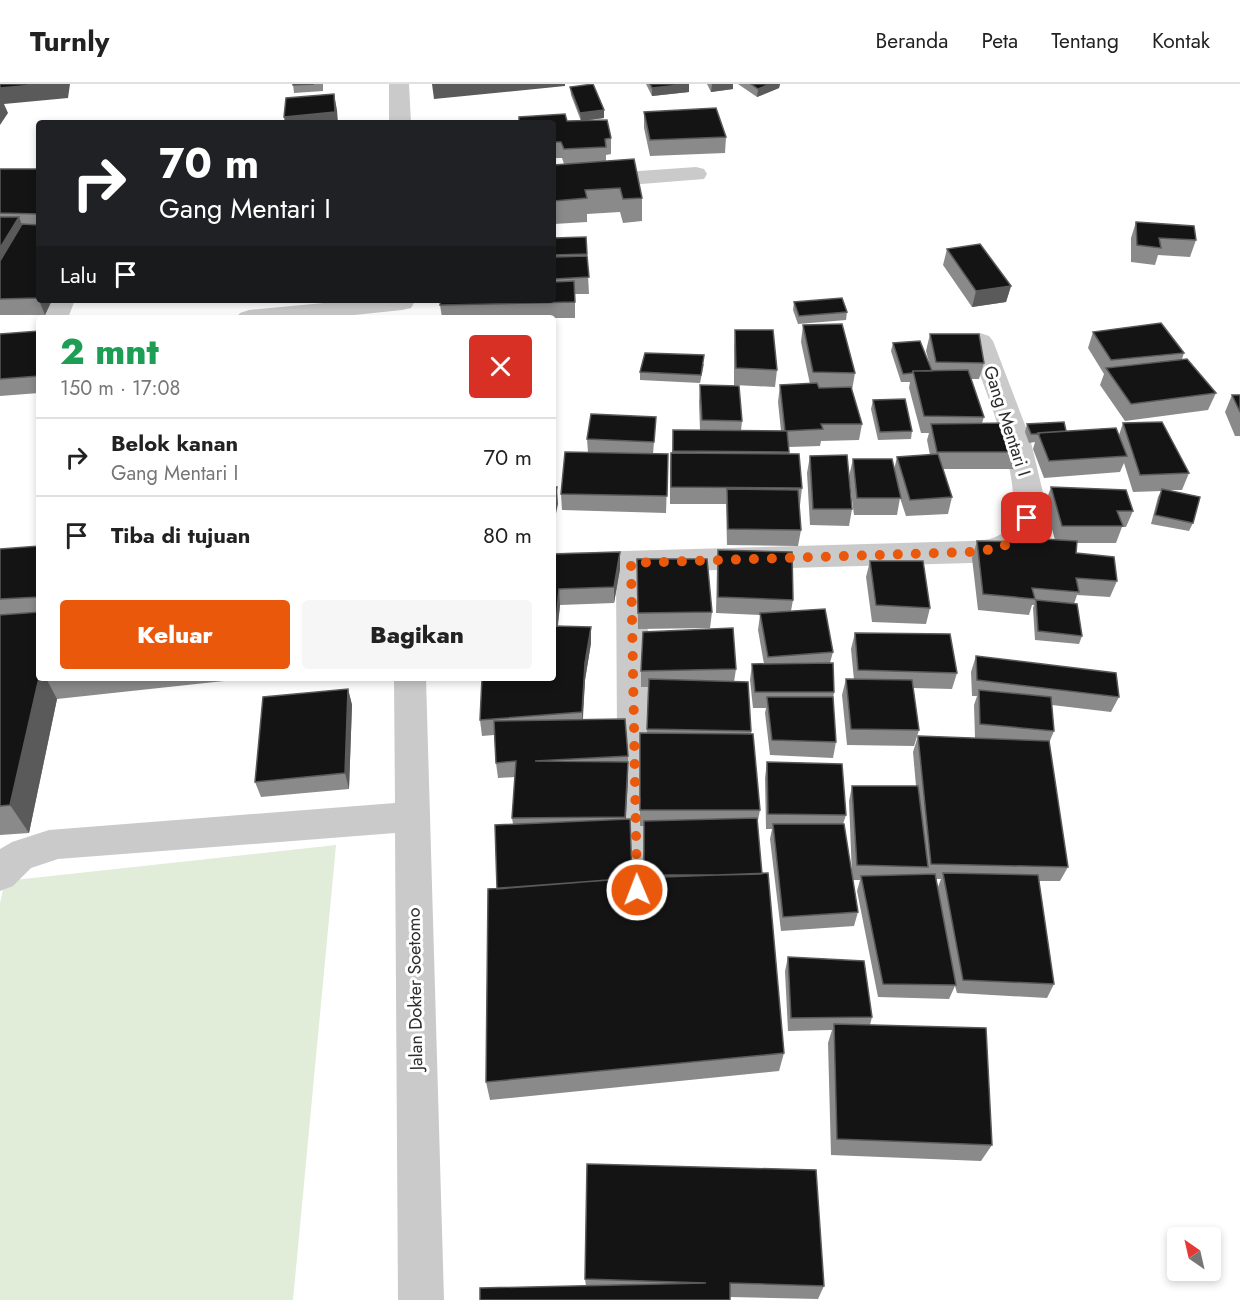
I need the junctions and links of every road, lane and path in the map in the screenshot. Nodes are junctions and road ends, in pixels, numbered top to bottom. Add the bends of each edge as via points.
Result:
1 (399, 84) edge
2 (400, 120) edge
3 (696, 174) dead end
4 (556, 184) edge
5 (402, 307) edge
6 (291, 315) edge
7 (980, 341) edge
8 (631, 563) junction
9 (556, 564) edge
10 (410, 681) edge
11 (412, 817) junction
12 (0, 875) edge
13 (637, 890) edge
14 (422, 1300) edge

1 - 2 street
3 - 4 street
5 - 6 street
7 - 8 street, Gang Mentari I via 1016,438 1030,497 1027,518 1017,537 1000,548
8 - 9 street, Gang Mentari I
8 - 13 street
10 - 11 street, Jalan Dokter Soetomo
11 - 12 street via 58,844 27,851 6,865
11 - 14 street, Jalan Dokter Soetomo

